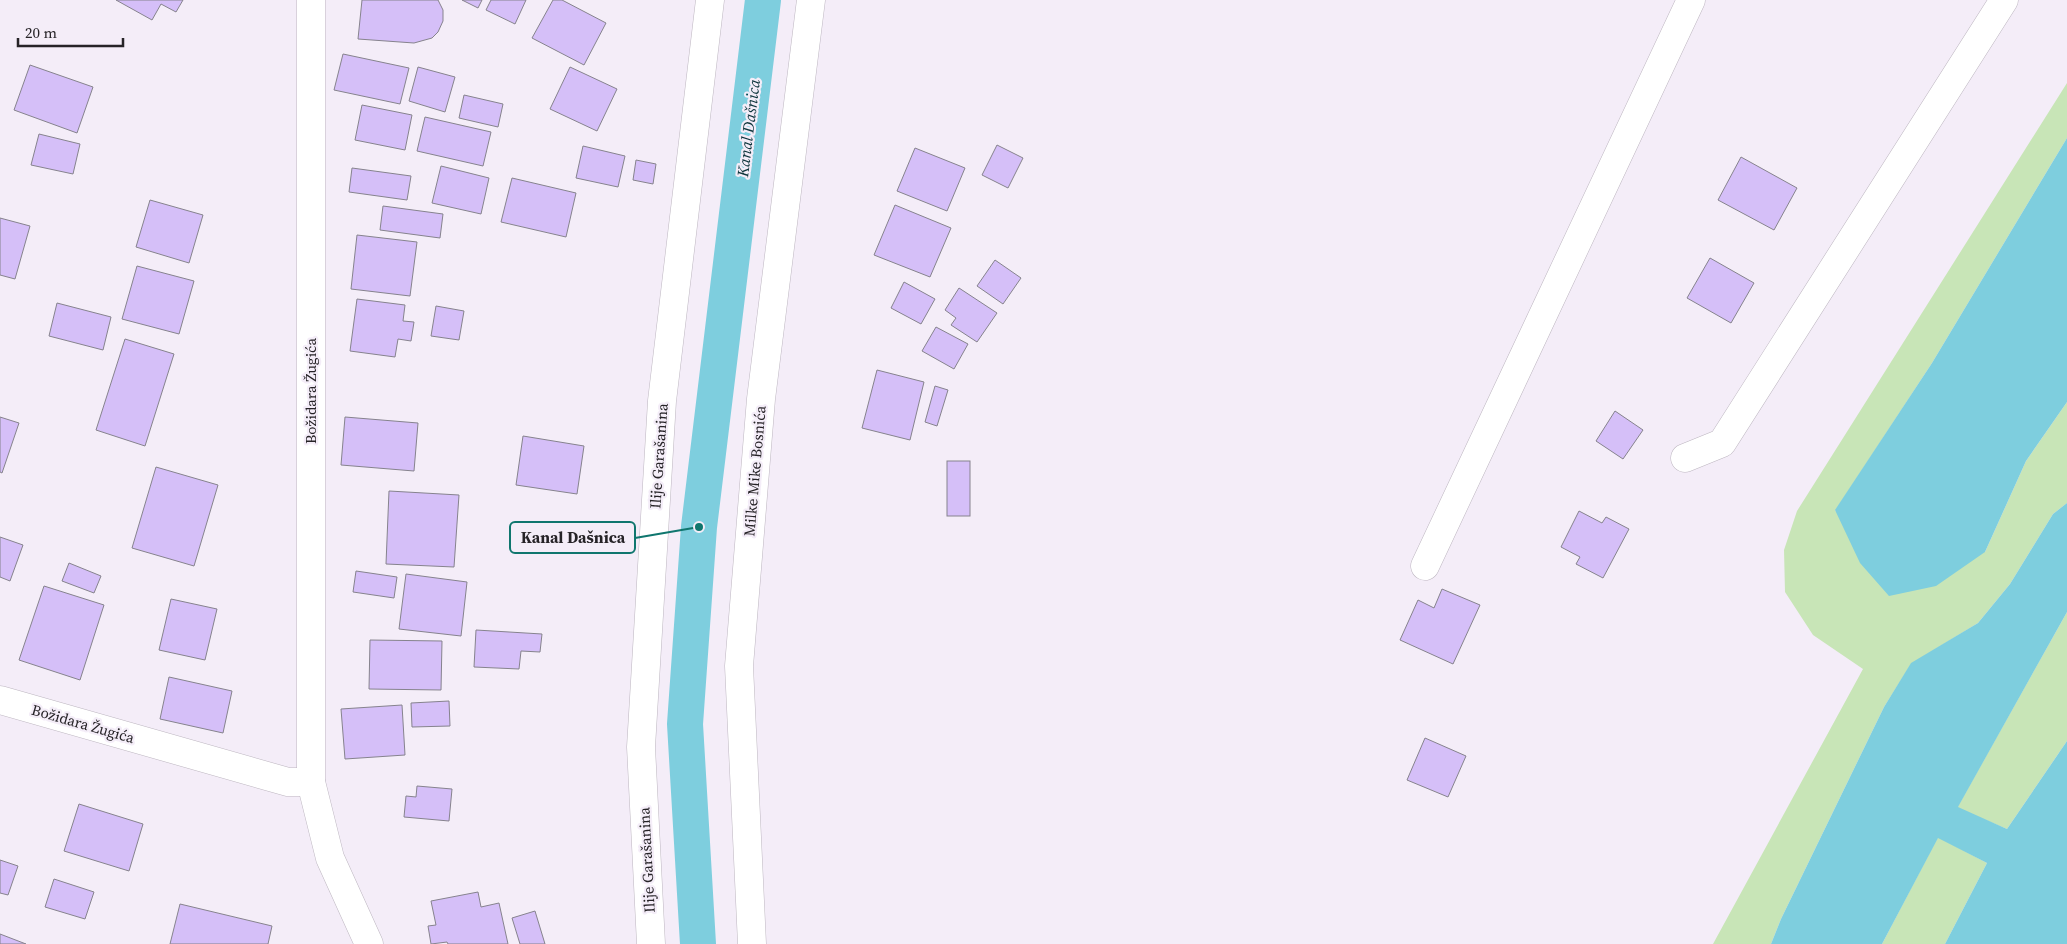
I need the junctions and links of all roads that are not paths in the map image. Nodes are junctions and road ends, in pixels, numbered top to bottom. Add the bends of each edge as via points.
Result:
1 (312, 0) edge
2 (710, 0) edge
3 (811, 0) edge
4 (1691, 0) edge
5 (2004, 0) edge
6 (1685, 458) dead end
7 (1425, 566) dead end
8 (0, 700) edge
9 (311, 782) junction
10 (369, 944) edge
11 (651, 944) edge
12 (752, 944) edge

1 - 9 street, Božidara Žugića
2 - 11 street, Ilije Garašanina via 660,431 641,747
3 - 12 street, Milke Mike Bosnića via 761,399 739,666
4 - 7 street
5 - 6 street via 1722,443
8 - 9 street, Božidara Žugića via 288,782
9 - 10 street, Božidara Žugića via 330,858

